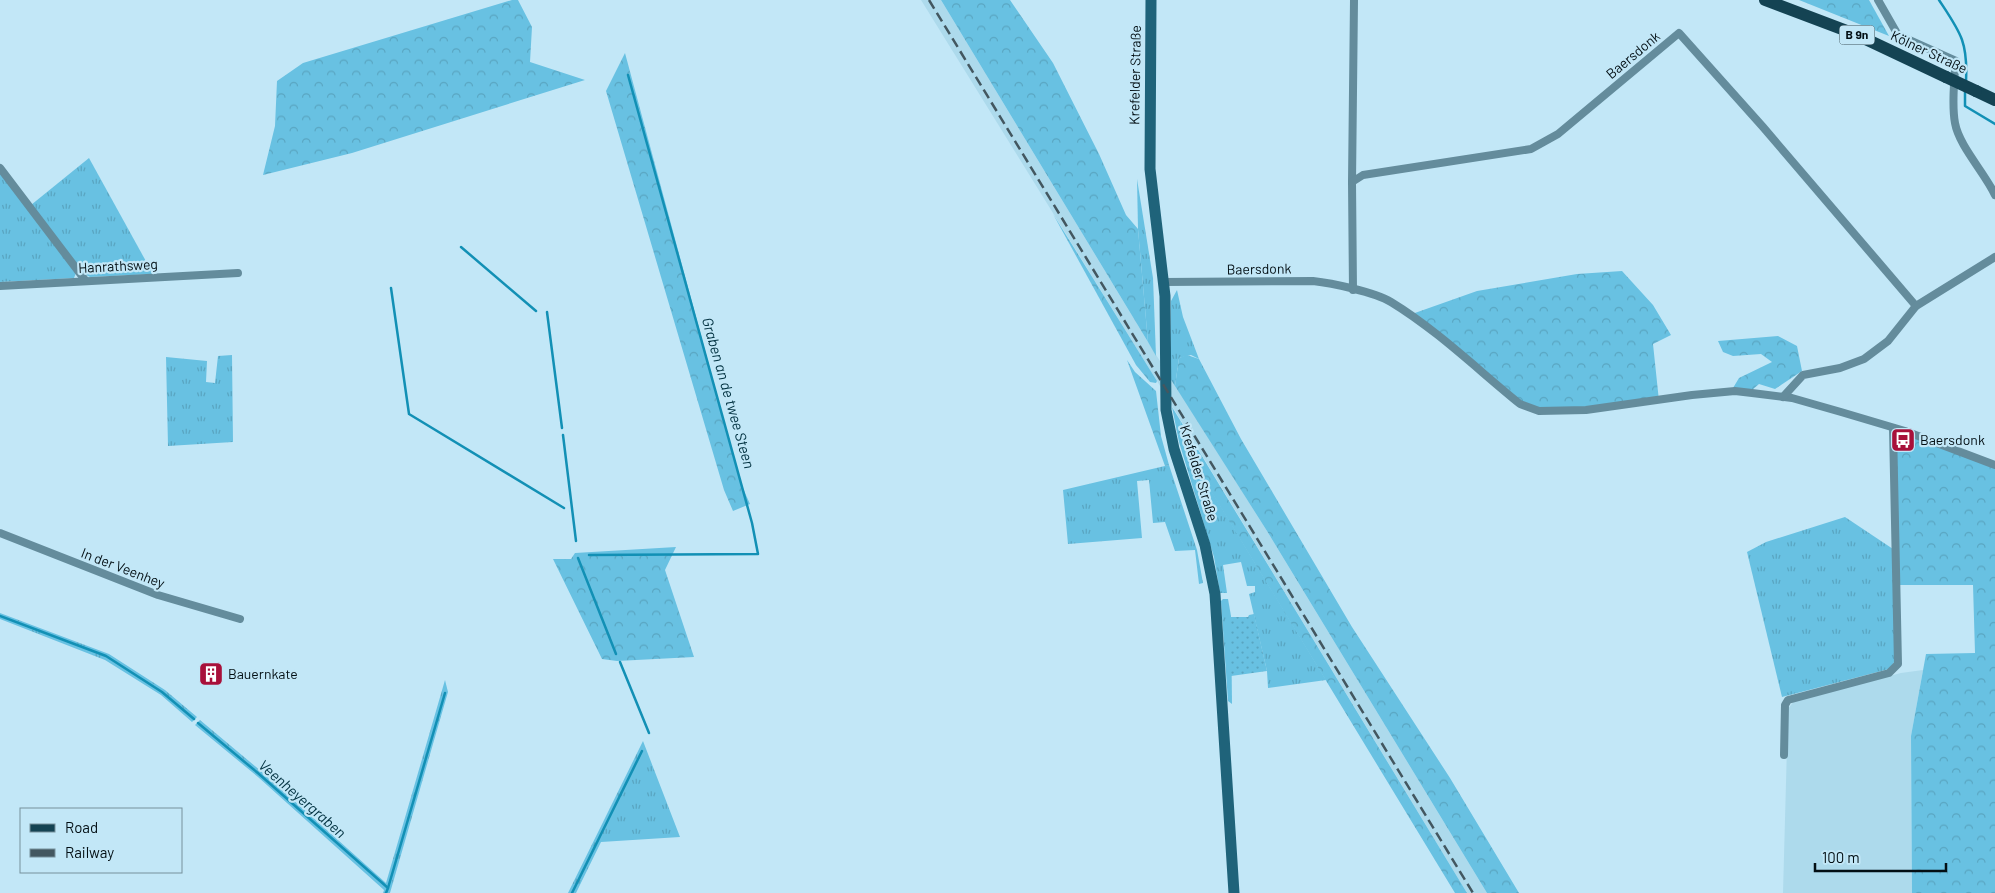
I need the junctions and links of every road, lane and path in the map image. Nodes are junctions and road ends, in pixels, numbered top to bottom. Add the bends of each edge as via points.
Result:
1 (1151, 0) edge
2 (1354, 0) edge
3 (1765, 0) edge
4 (1878, 0) edge
5 (1995, 100) edge
6 (0, 168) edge
7 (1352, 182) junction
8 (1995, 195) edge
9 (1995, 257) edge
10 (238, 273) dead end
11 (85, 280) junction
12 (1164, 282) junction
13 (0, 286) edge
14 (1353, 290) junction
15 (1916, 306) junction
16 (1783, 397) junction
17 (1894, 428) junction
18 (1995, 465) edge
19 (0, 533) edge
20 (240, 619) dead end
21 (1784, 755) dead end
22 (1234, 893) edge

1 - 12 main road, Krefelder Straße via 1150,169
2 - 7 street
3 - 5 main road, Kölner Straße / B 9n, bridge via 1855,34
4 - 8 street via 1898,34 1956,61 1955,124
6 - 11 street
7 - 14 street
7 - 15 street, Baersdonk via 1363,175 1531,149 1558,134 1679,33
9 - 15 street
10 - 11 street, Hanrathsweg
11 - 13 street, Hanrathsweg
12 - 14 street, Baersdonk via 1313,281
12 - 22 main road, Krefelder Straße via 1168,423 1206,550 1215,594
14 - 16 street, Baersdonk via 1389,300 1520,404 1538,411 1586,410 1736,390
15 - 16 street via 1888,341 1864,359 1840,368 1803,375
16 - 17 street, Baersdonk
17 - 18 street, Baersdonk
17 - 21 street via 1898,664 1889,673 1788,700 1785,705
19 - 20 street, In der Veenhey via 158,596

